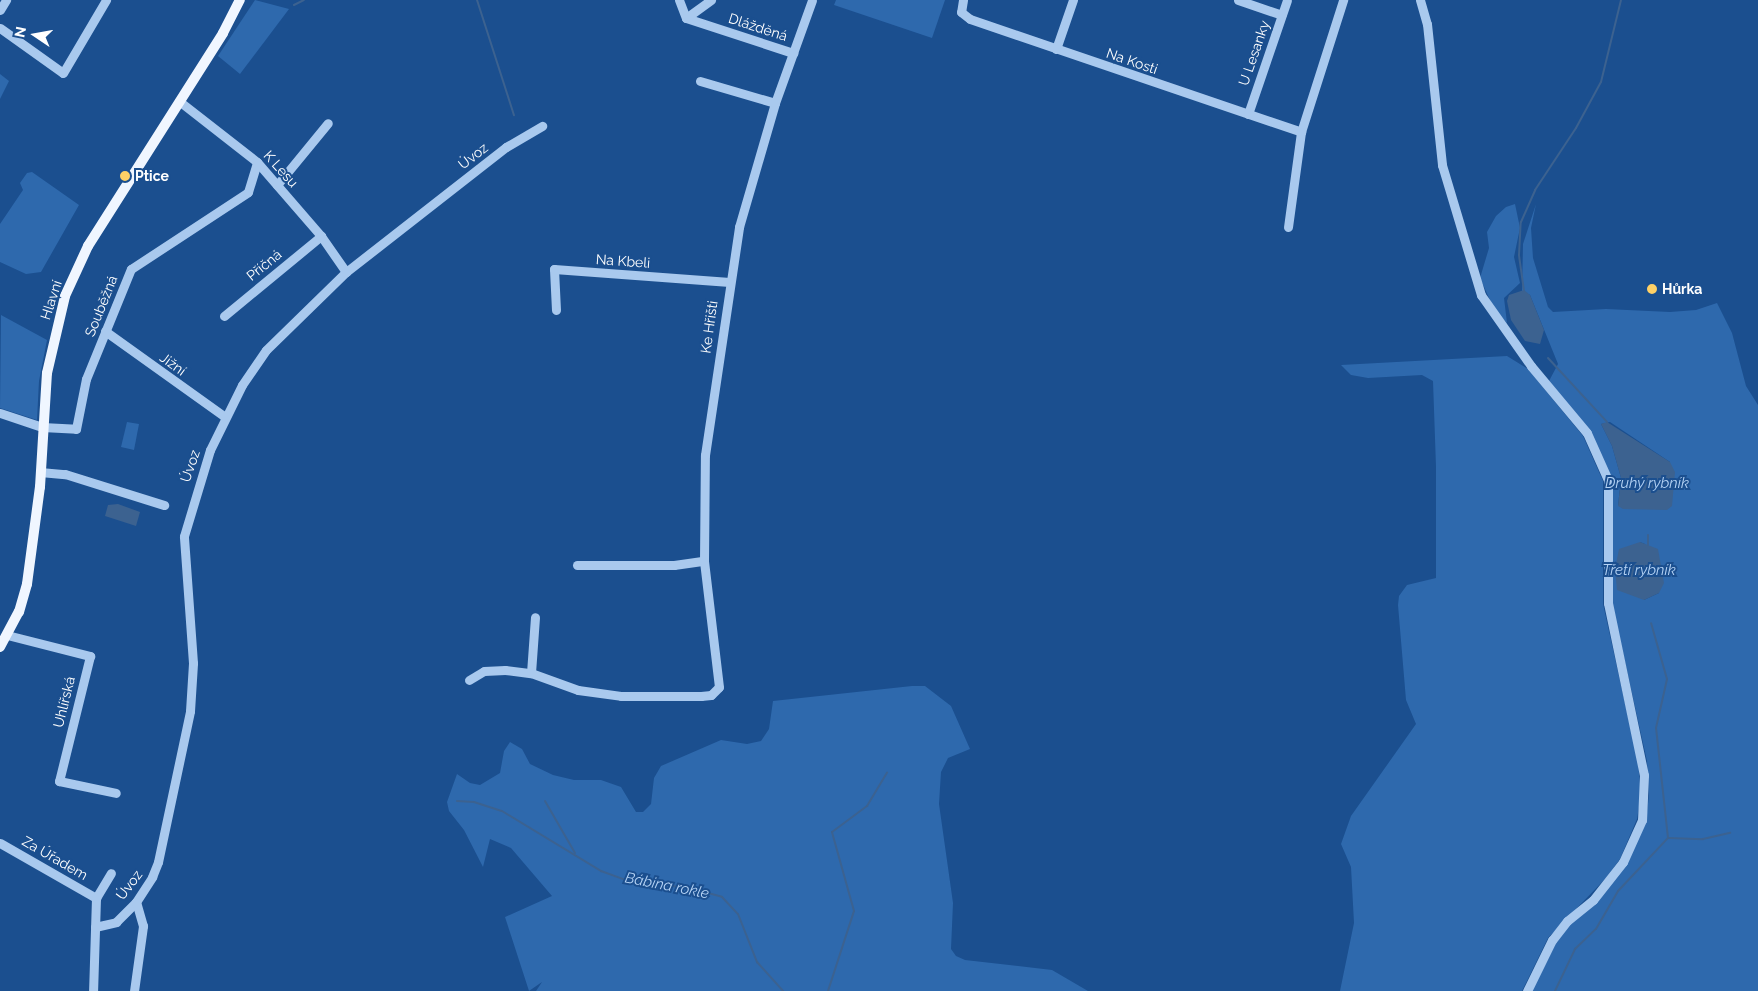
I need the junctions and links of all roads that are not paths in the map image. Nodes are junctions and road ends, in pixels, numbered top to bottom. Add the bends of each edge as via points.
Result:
1 (6, 0) edge
2 (106, 0) edge
3 (240, 0) edge
4 (679, 0) edge
5 (711, 0) edge
6 (812, 0) edge
7 (1073, 0) edge
8 (1238, 0) edge
9 (1287, 0) edge
10 (1343, 0) edge
11 (1420, 0) edge
12 (961, 4) edge
13 (0, 10) edge
14 (1282, 15) junction
15 (686, 18) junction
16 (0, 28) edge
17 (1056, 49) junction
18 (793, 53) junction
19 (700, 81) dead end
20 (179, 101) junction
21 (775, 103) junction
22 (1248, 114) junction
23 (328, 123) dead end
24 (542, 126) dead end
25 (1301, 132) junction
26 (258, 162) junction
27 (277, 185) junction
28 (1288, 228) dead end
29 (321, 236) junction
30 (346, 272) junction
31 (730, 282) junction
32 (556, 310) dead end
33 (224, 316) dead end
34 (106, 331) junction
35 (0, 413) edge
36 (225, 417) junction
37 (42, 427) junction
38 (40, 472) junction
39 (164, 505) dead end
40 (704, 561) junction
41 (577, 565) dead end
42 (535, 617) dead end
43 (7, 635) junction
44 (0, 647) edge
45 (531, 673) junction
46 (469, 680) dead end
47 (116, 793) dead end
48 (0, 843) edge
49 (111, 873) dead end
50 (96, 898) junction
51 (136, 902) junction
52 (96, 927) junction
53 (93, 991) edge
54 (134, 991) edge
55 (1527, 991) edge

1 - 13 street
2 - 16 street via 63,73
3 - 20 main road, Hlavní
4 - 15 street
5 - 15 street
6 - 18 street, Ke Hřišti
7 - 17 street
8 - 14 street
9 - 14 street, U Lesanky
10 - 25 street
11 - 55 street via 1427,24 1442,165 1481,295 1531,366 1587,433 1608,480 1608,603 1644,776 1642,820 1623,862 1593,900 1567,921 1552,940
12 - 17 street, Na Kosti via 970,19
14 - 22 street, U Lesanky
15 - 18 street, Dlážděná
17 - 22 street, Na Kosti
18 - 21 street, Ke Hřišti
19 - 21 street
20 - 26 street, K Lesu
20 - 37 main road, Hlavní via 88,246 64,296 48,365
21 - 31 street, Ke Hřišti via 749,186
22 - 25 street, Na Kosti
23 - 27 street
24 - 30 street, Úvoz via 506,147
25 - 28 street
26 - 27 street, K Lesu
26 - 34 street, Souběžná via 248,192 131,270
27 - 29 street, K Lesu
29 - 30 street, K Lesu
29 - 33 street, Příčná
30 - 36 street, Úvoz via 266,350
31 - 32 street, Na Kbeli via 554,270
31 - 40 street, Ke Hřišti via 705,455
34 - 36 street, Jižní
34 - 37 street, Souběžná via 86,379 76,429
35 - 37 street
36 - 51 street, Úvoz via 200,476 184,536 194,663 190,711 158,862
37 - 38 main road, Hlavní
38 - 39 street via 65,474
38 - 43 main road, Hlavní via 27,584
40 - 41 street via 674,565
40 - 45 street, Ke Hřišti via 720,679 719,687 711,695 601,695
42 - 45 street
43 - 44 main road, Hlavní
43 - 47 street, Uhlířská via 90,656 59,781
45 - 46 street, Ke Hřišti via 495,670
48 - 50 street, Za Úřadem
49 - 50 street, Za Úřadem
50 - 52 street, Za Úřadem
51 - 52 street, Úvoz via 116,922
51 - 54 street via 143,926
52 - 53 street, Za Úřadem

